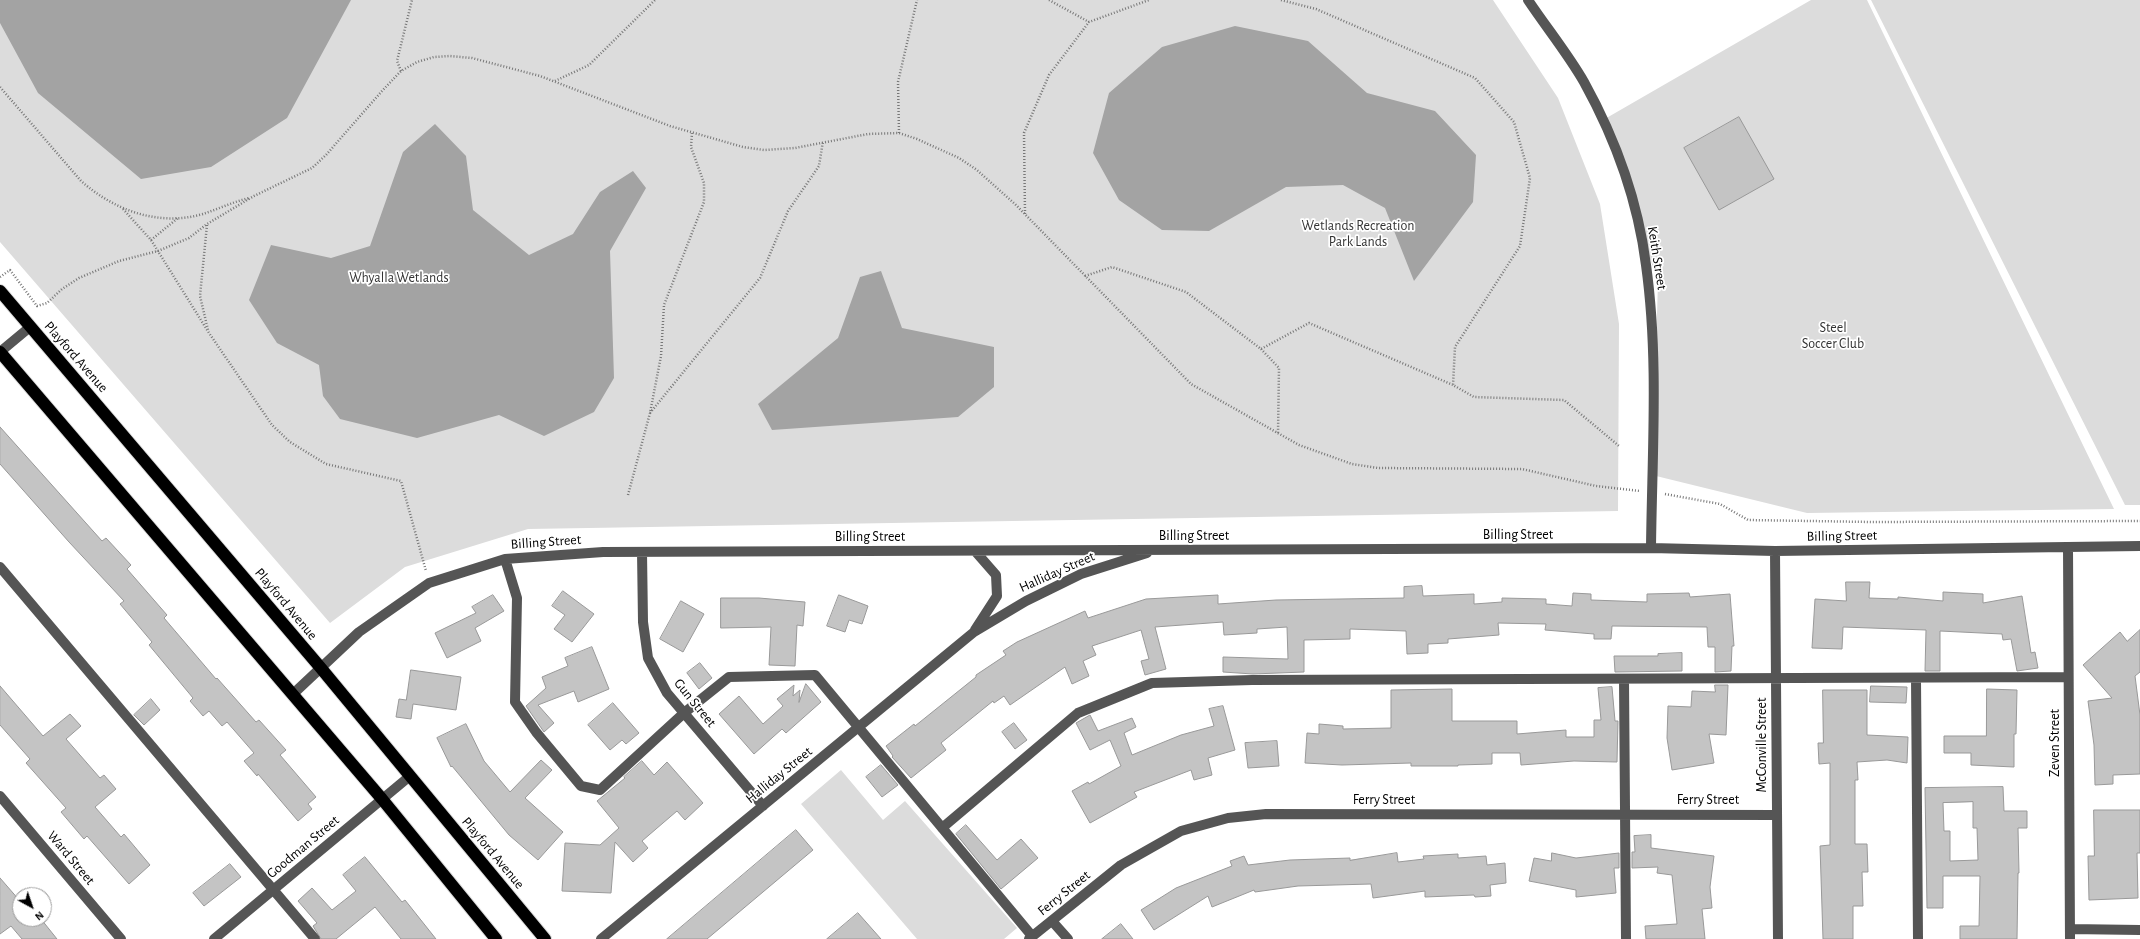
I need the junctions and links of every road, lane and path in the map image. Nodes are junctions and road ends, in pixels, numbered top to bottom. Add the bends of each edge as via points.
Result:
1 (412, 0) edge
2 (655, 0) edge
3 (917, 0) edge
4 (1049, 0) edge
5 (1149, 0) edge
6 (1281, 0) edge
7 (1528, 0) edge
8 (1089, 22) junction
9 (401, 71) junction
10 (555, 82) junction
11 (0, 87) edge
12 (692, 133) junction
13 (898, 134) junction
14 (823, 141) junction
15 (254, 196) junction
16 (123, 209) junction
17 (1025, 214) junction
18 (178, 218) junction
19 (207, 224) junction
20 (151, 240) junction
21 (158, 251) junction
22 (1085, 276) junction
23 (0, 278) edge
24 (0, 291) edge
25 (30, 327) junction
26 (209, 333) junction
27 (1262, 349) junction
28 (0, 352) edge
29 (1453, 385) junction
30 (650, 413) junction
31 (1278, 434) junction
32 (1619, 446) dead end
33 (1652, 492) junction
34 (628, 495) dead end
35 (2140, 521) edge
36 (2140, 546) edge
37 (2068, 547) junction
38 (1651, 548) junction
39 (1157, 550) junction
40 (976, 551) junction
41 (1775, 551) junction
42 (642, 552) junction
43 (505, 559) junction
44 (0, 567) edge
45 (429, 583) junction
46 (974, 632) junction
47 (320, 667) junction
48 (2068, 677) junction
49 (1624, 679) junction
50 (1776, 679) junction
51 (1916, 679) junction
52 (293, 694) junction
53 (684, 713) junction
54 (859, 727) junction
55 (410, 776) junction
56 (0, 796) edge
57 (382, 799) junction
58 (763, 806) junction
59 (1626, 814) junction
60 (1776, 815) junction
61 (942, 828) junction
62 (274, 889) junction
63 (1052, 921) junction
64 (2140, 930) edge
65 (2070, 934) edge
66 (1030, 938) edge
67 (121, 939) edge
68 (214, 939) edge
69 (315, 939) edge
70 (496, 939) edge
71 (545, 939) edge
72 (601, 939) edge
73 (1068, 939) edge
74 (1626, 939) edge
75 (1778, 939) edge
76 (1918, 939) edge

1 - 9 path via 398,60
2 - 10 path via 589,65
3 - 13 path via 898,82
4 - 8 path
5 - 8 path
6 - 29 path via 1316,9 1474,78 1514,122 1530,178 1520,246 1455,347
7 - 33 street, Keith Street via 1584,82 1610,135 1629,187 1646,264 1653,333
8 - 17 path via 1049,75 1024,133
9 - 10 path via 416,62 450,56 472,58
9 - 15 path via 326,156 312,168
10 - 12 path
11 - 16 path via 81,181 106,201
12 - 14 path via 764,150 795,148
12 - 30 path via 691,148 704,183 704,202 664,305 661,356
13 - 14 path via 868,134
13 - 17 path via 917,139 959,158 977,170
14 - 30 path via 819,166 788,211 760,278
15 - 18 path via 202,214
15 - 19 path
16 - 18 path via 141,215
16 - 20 path
17 - 22 path
18 - 20 path
19 - 21 path via 189,238
19 - 26 path via 200,296
20 - 21 path
21 - 23 path via 120,261 79,278 47,303 37,306 10,270
21 - 26 path
22 - 27 path via 1112,267 1186,292
22 - 31 path via 1191,384
24 - 25 highway, Playford Avenue
25 - 28 street
25 - 47 highway, Playford Avenue
26 - 45 path via 272,425 290,442 326,464 401,481
27 - 29 path via 1309,323
27 - 31 path via 1279,368
28 - 52 highway
29 - 32 path via 1474,397 1564,400
30 - 34 path
31 - 33 path via 1299,445 1352,464 1378,468 1522,469 1596,486
33 - 35 path via 1720,504 1748,520
33 - 38 street, Keith Street
36 - 37 street, Billing Street
37 - 41 street, Billing Street
37 - 48 street, Zeven Street
38 - 39 street, Billing Street
38 - 41 street, Billing Street
39 - 40 street, Billing Street
39 - 46 street, Halliday Street via 1081,574 1026,600
40 - 42 street, Billing Street
40 - 46 street, Halliday Street via 996,575 997,596
41 - 50 street, McConville Street
42 - 43 street, Billing Street
42 - 53 street, Gun Street via 643,622 648,658 667,693
43 - 45 street, Billing Street
43 - 53 street via 517,598 515,702 536,732 581,786 600,790
44 - 62 street
45 - 47 street, Billing Street via 359,632
46 - 54 street, Halliday Street
47 - 52 street, Billing Street
47 - 55 highway, Playford Avenue
48 - 51 street
48 - 65 street, Zeven Street
49 - 50 street
49 - 59 street
49 - 61 street via 1252,680 1152,683 1078,713
50 - 51 street
50 - 60 street, McConville Street
51 - 76 street
52 - 57 highway
53 - 54 street via 729,677 815,675
53 - 58 street, Gun Street
54 - 58 street, Halliday Street
54 - 61 street
55 - 57 street, Goodman Street
55 - 71 highway, Playford Avenue
56 - 67 street, Ward Street
57 - 62 street, Goodman Street
57 - 70 highway
58 - 72 street, Halliday Street
59 - 60 street, Ferry Street
59 - 63 street, Ferry Street via 1266,814 1228,818 1181,831 1121,865
59 - 74 street
60 - 75 street, McConville Street
61 - 66 street
62 - 68 street, Goodman Street
62 - 69 street
63 - 66 street, Ferry Street
63 - 73 street
64 - 65 street

